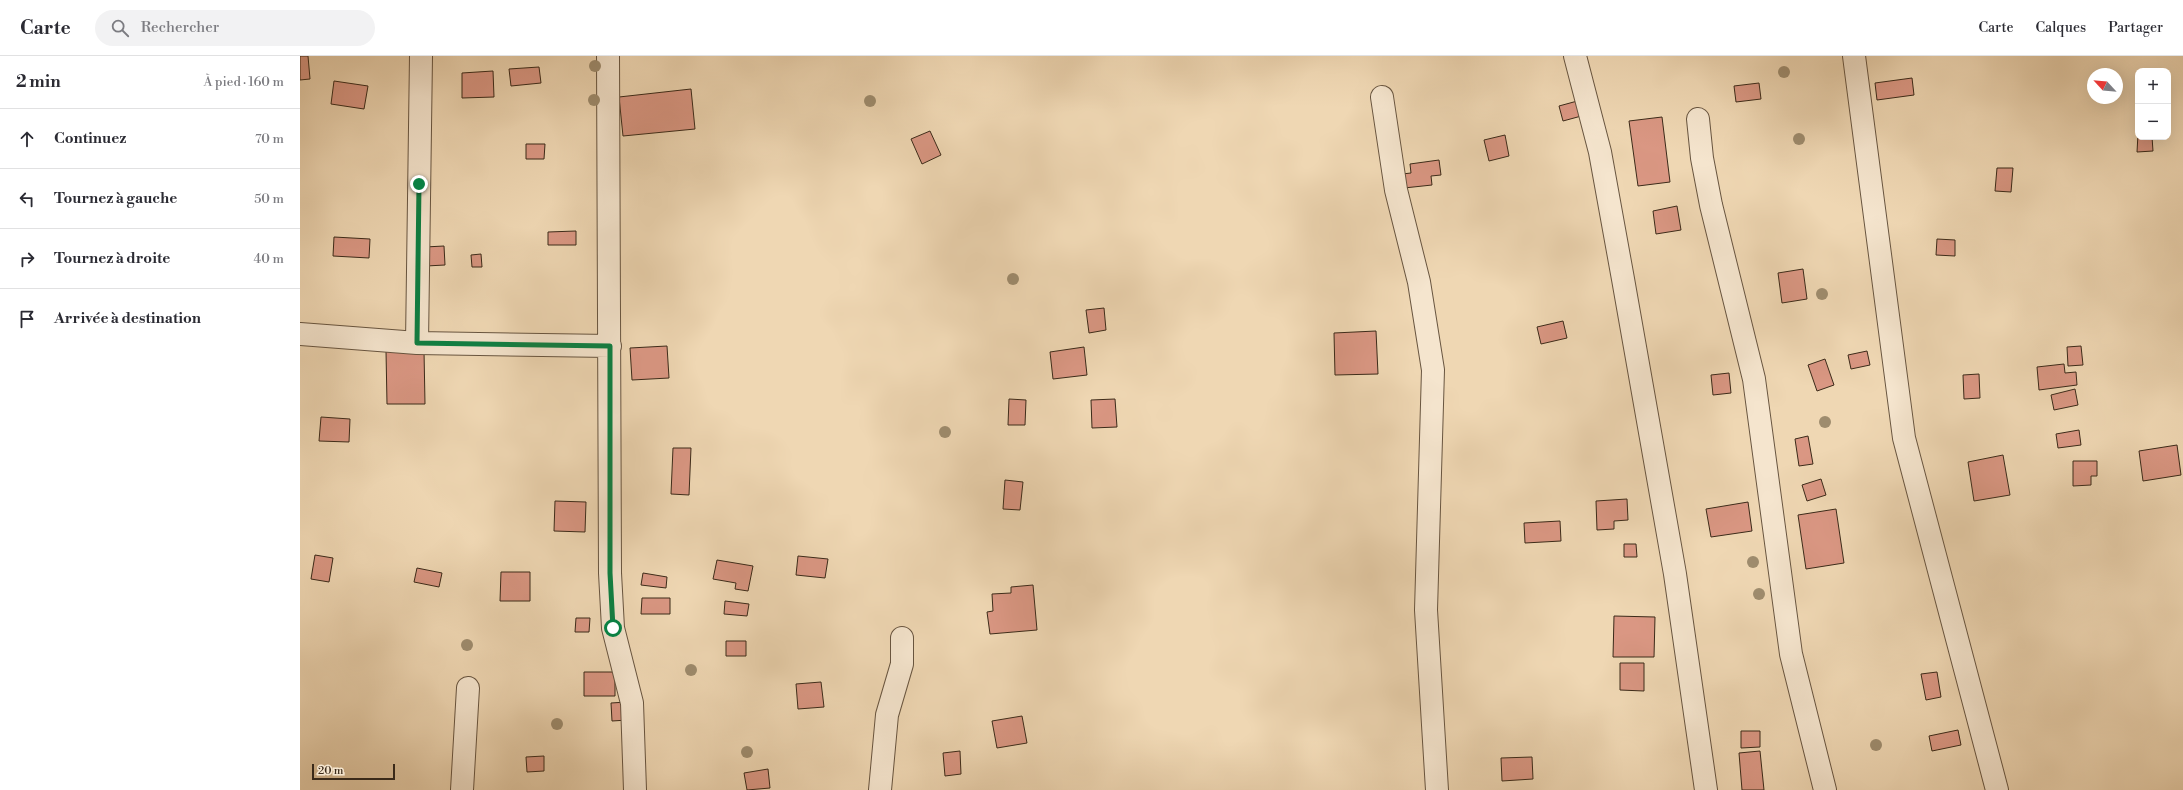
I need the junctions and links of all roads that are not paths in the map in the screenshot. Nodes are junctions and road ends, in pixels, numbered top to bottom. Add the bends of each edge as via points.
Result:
1 (421, 56) edge
2 (608, 56) edge
3 (1575, 56) edge
4 (1854, 56) edge
5 (1382, 97) dead end
6 (1698, 119) dead end
7 (300, 334) edge
8 (417, 343) junction
9 (610, 346) junction
10 (902, 638) dead end
11 (468, 688) dead end
12 (462, 790) edge
13 (635, 790) edge
14 (880, 790) edge
15 (1437, 790) edge
16 (1706, 790) edge
17 (1825, 790) edge
18 (1997, 790) edge

1 - 8 street
2 - 9 street
3 - 16 street via 1600,152 1626,294 1675,574
4 - 18 street via 1904,438
5 - 15 street via 1396,190 1419,282 1433,370 1426,610
6 - 17 street via 1711,205 1754,379 1791,654
7 - 8 street
8 - 9 street
9 - 13 street via 610,565 613,628 632,703
10 - 14 street via 902,664 887,715
11 - 12 street

